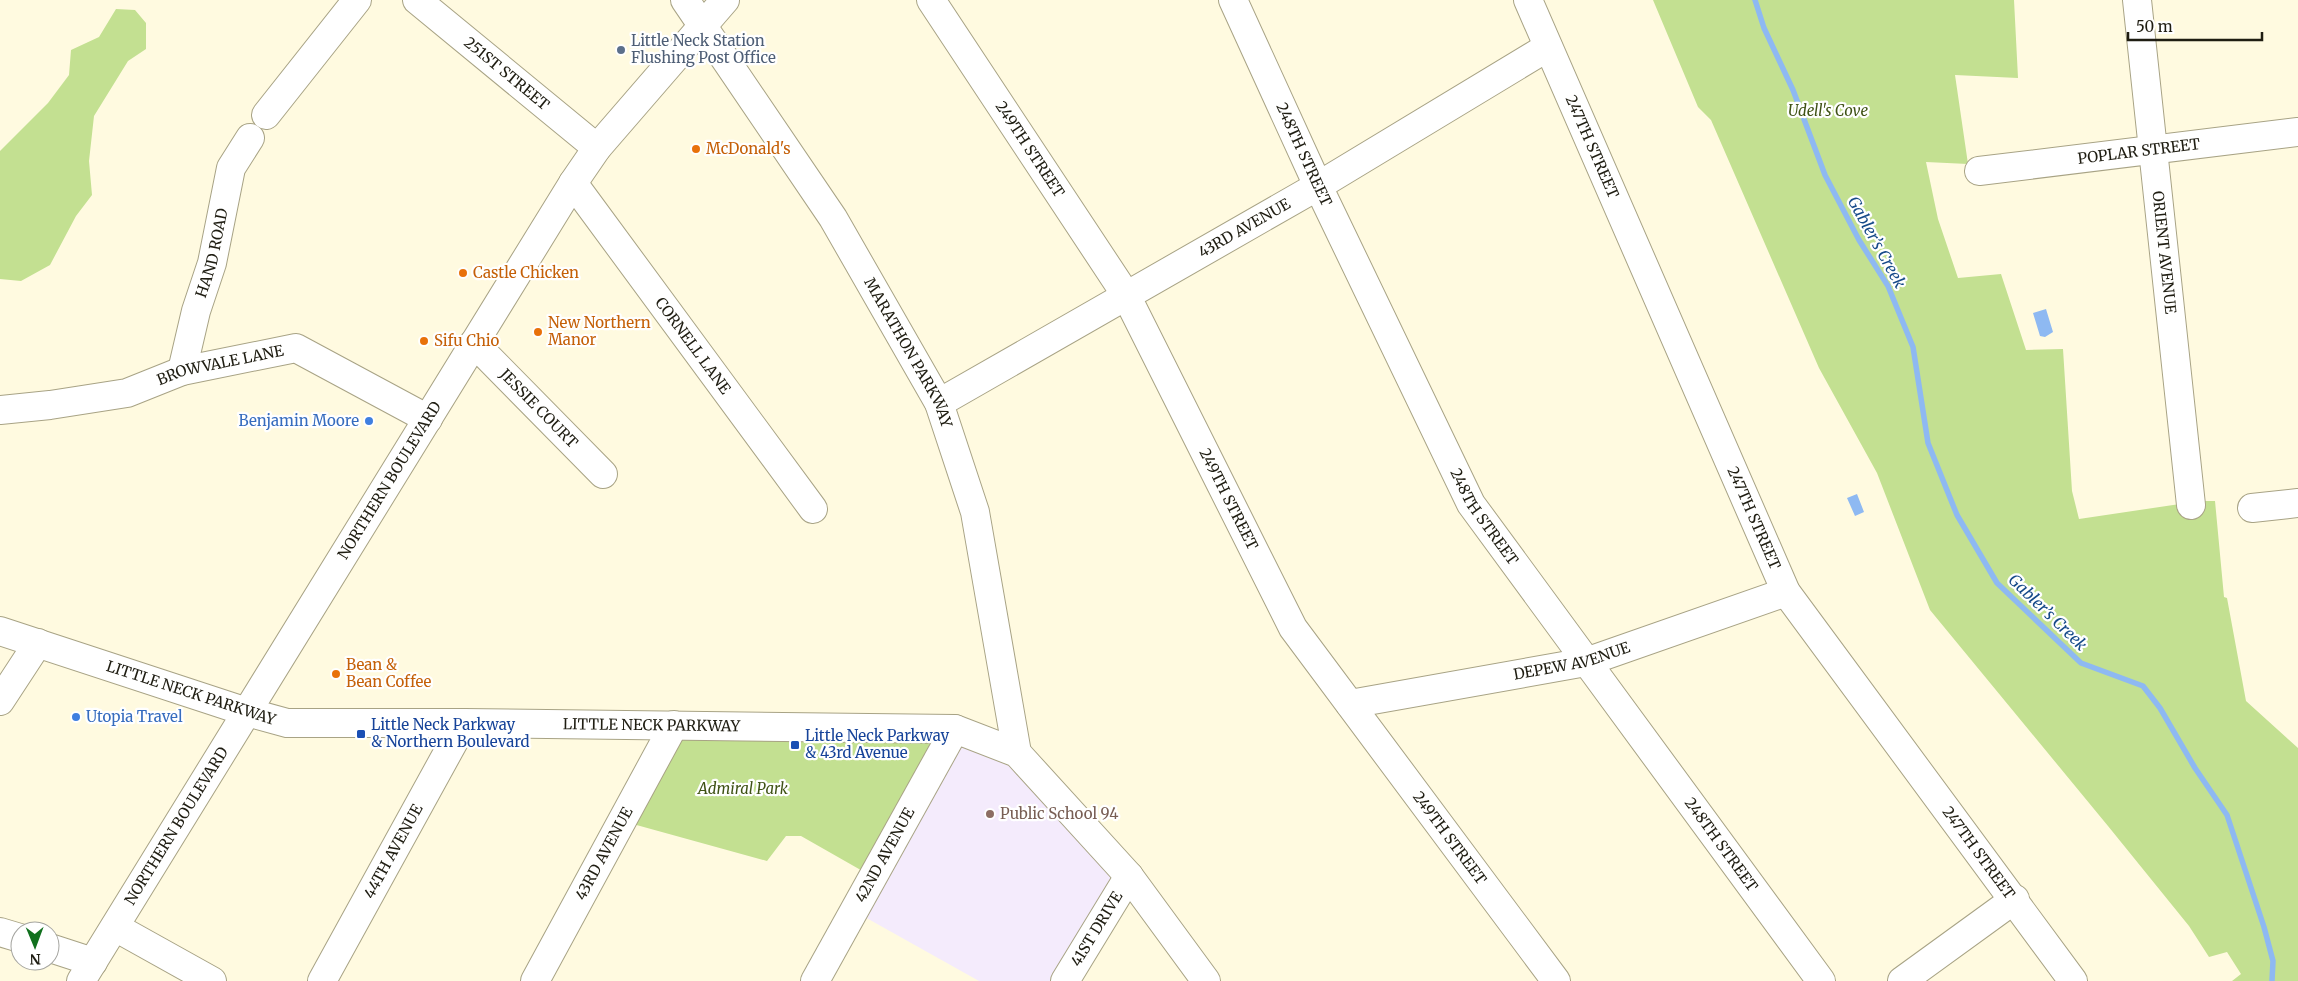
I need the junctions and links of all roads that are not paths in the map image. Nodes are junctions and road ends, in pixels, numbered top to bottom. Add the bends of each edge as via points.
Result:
1 (357, 0) edge
2 (418, 0) edge
3 (685, 0) edge
4 (725, 0) edge
5 (931, 0) edge
6 (1233, 0) edge
7 (1528, 0) edge
8 (2137, 0) edge
9 (701, 26) junction
10 (1548, 47) junction
11 (266, 115) dead end
12 (2298, 132) edge
13 (250, 138) dead end
14 (597, 148) junction
15 (2153, 149) junction
16 (1979, 171) dead end
17 (573, 182) junction
18 (1318, 186) junction
19 (1126, 294) junction
20 (474, 344) junction
21 (182, 371) junction
22 (939, 403) junction
23 (0, 410) edge
24 (428, 419) junction
25 (604, 474) dead end
26 (2298, 503) edge
27 (2191, 506) dead end
28 (2252, 508) dead end
29 (813, 509) dead end
30 (1786, 592) junction
31 (0, 631) edge
32 (38, 643) junction
33 (1586, 662) junction
34 (0, 702) edge
35 (1350, 704) junction
36 (247, 712) junction
37 (464, 722) junction
38 (674, 725) junction
39 (955, 729) junction
40 (1017, 753) junction
41 (1129, 876) junction
42 (2015, 899) junction
43 (115, 927) junction
44 (60, 954) edge
45 (87, 972) edge
46 (212, 981) edge
47 (322, 981) edge
48 (535, 981) edge
49 (815, 981) edge
50 (1065, 981) edge
51 (1206, 981) edge
52 (1556, 981) edge
53 (1821, 981) edge
54 (1902, 981) edge
55 (2073, 981) edge

1 - 11 street
2 - 14 street, 251ST STREET
3 - 9 street, MARATHON PARKWAY
4 - 9 street, NORTHERN BOULEVARD
5 - 19 street, 249TH STREET
6 - 18 street, 248TH STREET
7 - 10 street, 247TH STREET
8 - 15 street, ORIENT AVENUE
9 - 14 street, NORTHERN BOULEVARD
9 - 22 street, MARATHON PARKWAY via 833,218
10 - 18 street, 43RD AVENUE
10 - 30 street, 247TH STREET
12 - 15 street, POPLAR STREET
13 - 21 street, HAND ROAD via 231,168 212,263 196,311
14 - 17 street, NORTHERN BOULEVARD
15 - 16 street, POPLAR STREET
15 - 27 street, ORIENT AVENUE
17 - 20 street, NORTHERN BOULEVARD
17 - 29 street, CORNELL LANE
18 - 19 street, 43RD AVENUE
18 - 33 street, 248TH STREET via 1471,504
19 - 22 street, 43RD AVENUE
19 - 35 street, 249TH STREET via 1293,628
20 - 24 street, NORTHERN BOULEVARD
20 - 25 street, JESSIE COURT
21 - 23 street, BROWVALE LANE via 127,393
21 - 24 street, BROWVALE LANE via 296,348
22 - 40 street, MARATHON PARKWAY via 975,512
24 - 36 street, NORTHERN BOULEVARD
26 - 28 street
30 - 33 street, DEPEW AVENUE
30 - 42 street, 247TH STREET
31 - 32 street, LITTLE NECK PARKWAY
32 - 34 street
32 - 36 street, LITTLE NECK PARKWAY
33 - 35 street, DEPEW AVENUE
33 - 53 street, 248TH STREET
35 - 52 street, 249TH STREET
36 - 37 street, LITTLE NECK PARKWAY via 281,722
36 - 43 street, NORTHERN BOULEVARD
37 - 38 street, LITTLE NECK PARKWAY
37 - 47 street, 44TH AVENUE
38 - 39 street, LITTLE NECK PARKWAY
38 - 48 street, 43RD AVENUE
39 - 40 street, LITTLE NECK PARKWAY
39 - 49 street, 42ND AVENUE
40 - 41 street, LITTLE NECK PARKWAY
41 - 50 street, 41ST DRIVE
41 - 51 street, LITTLE NECK PARKWAY
42 - 54 street
42 - 55 street, 247TH STREET
43 - 45 street, NORTHERN BOULEVARD
43 - 46 street
44 - 45 street

